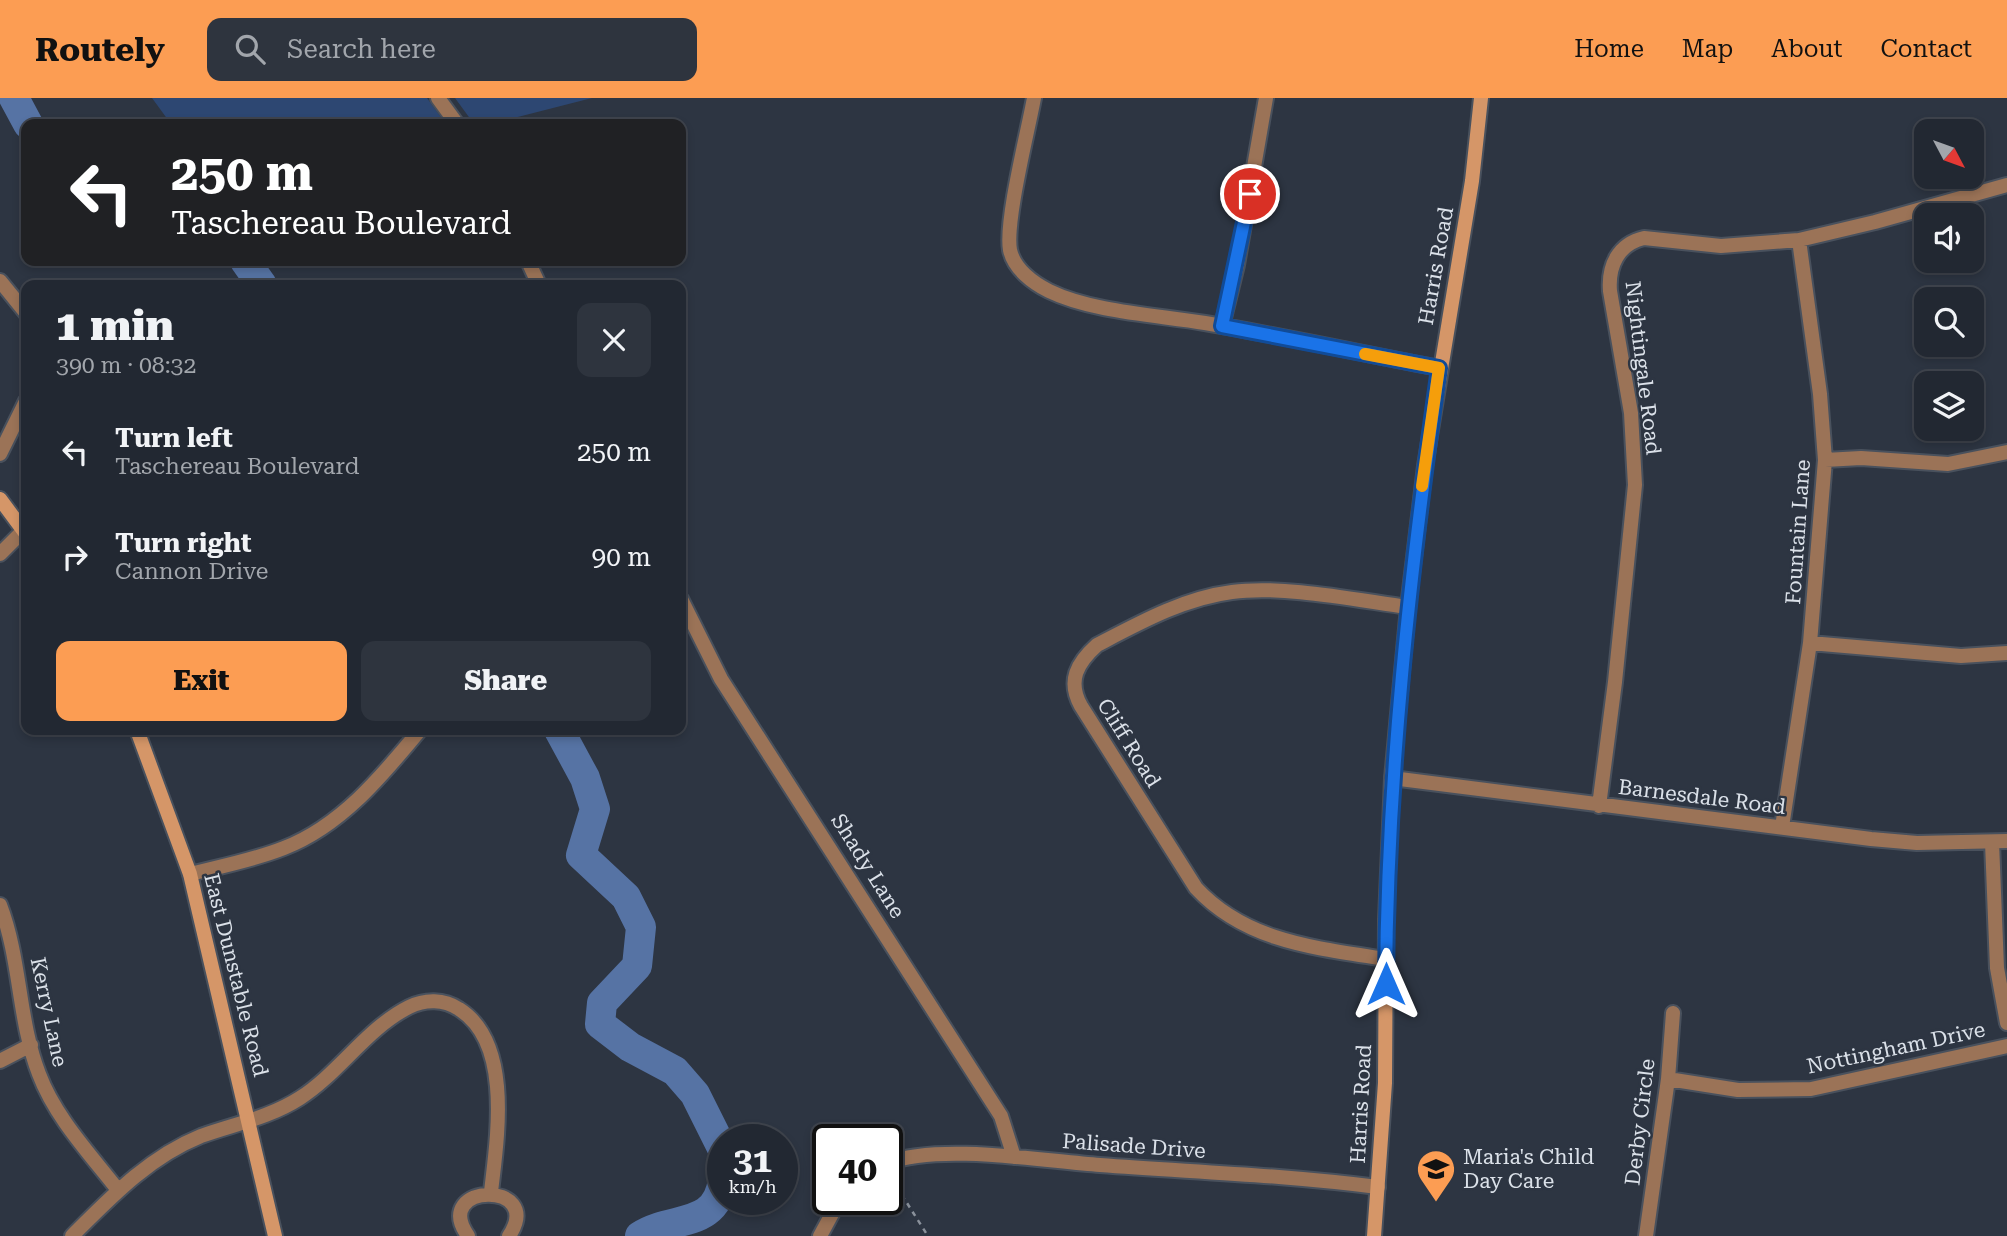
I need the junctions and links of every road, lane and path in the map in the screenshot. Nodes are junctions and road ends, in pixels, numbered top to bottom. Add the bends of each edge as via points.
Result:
1 (438, 98) edge
2 (1034, 98) edge
3 (1266, 98) edge
4 (1481, 98) edge
5 (453, 119) edge
6 (2007, 185) edge
7 (1798, 240) junction
8 (0, 281) edge
9 (21, 307) edge
10 (1222, 326) junction
11 (1439, 368) junction
12 (21, 411) edge
13 (2007, 452) edge
14 (0, 454) edge
15 (1825, 460) junction
16 (0, 499) edge
17 (21, 527) edge
18 (21, 536) edge
19 (0, 554) edge
20 (1408, 607) junction
21 (686, 609) edge
22 (1810, 643) junction
23 (2007, 653) edge
24 (139, 735) edge
25 (416, 735) edge
26 (1392, 778) junction
27 (1599, 806) junction
28 (1782, 827) junction
29 (2000, 841) edge
30 (191, 874) junction
31 (0, 905) edge
32 (1386, 959) junction
33 (1673, 1013) dead end
34 (2007, 1023) edge
35 (31, 1045) junction
36 (2007, 1046) edge
37 (0, 1061) edge
38 (1668, 1079) junction
39 (249, 1121) junction
40 (1014, 1157) junction
41 (903, 1159) edge
42 (1378, 1187) junction
43 (118, 1190) junction
44 (491, 1192) junction
45 (903, 1198) edge
46 (831, 1215) edge
47 (72, 1236) edge
48 (275, 1236) edge
49 (468, 1236) edge
50 (509, 1236) edge
51 (820, 1236) edge
52 (928, 1236) edge
53 (1374, 1236) edge
54 (1646, 1236) edge

1 - 5 street
2 - 10 street via 1010,227 1010,250 1019,268 1033,282 1069,299
3 - 10 street
4 - 11 street, Harris Road via 1465,230
6 - 7 street, Nightingale Road
7 - 15 street, Fountain Lane
7 - 27 street, Nightingale Road via 1721,246 1644,238 1624,248 1611,266 1610,291 1631,413 1634,485
8 - 9 street
10 - 11 street
11 - 20 street, Harris Road
12 - 14 street
13 - 15 street via 1948,464
15 - 22 street, Fountain Lane
16 - 17 street
18 - 19 street
20 - 26 street, Harris Road
20 - 32 street, Cliff Road via 1276,592 1230,592 1184,604 1097,645 1073,679 1081,706 1209,902 1240,924 1276,938
21 - 40 street, Shady Lane via 721,678 1001,1116
22 - 23 street via 1961,656
22 - 28 street, Fountain Lane
24 - 30 street, East Dunstable Road
25 - 30 street via 362,796 302,840
26 - 27 street, Barnesdale Road
26 - 32 street, Harris Road
27 - 28 street, Barnesdale Road
28 - 29 street, Barnesdale Road via 1917,843
29 - 34 street via 1997,968
30 - 39 street, East Dunstable Road
31 - 35 street, Kerry Lane via 16,957
32 - 42 street, Harris Road
33 - 38 street, Derby Circle
35 - 37 street
35 - 43 street, Kerry Lane via 49,1096
36 - 38 street, Nottingham Drive via 1811,1089 1738,1090
38 - 54 street, Derby Circle
39 - 43 street via 179,1147
39 - 44 street via 283,1108 318,1086 401,1011 441,1001 475,1022 491,1056 498,1118
39 - 48 street, East Dunstable Road
40 - 41 street, Palisade Drive via 923,1155
40 - 42 street, Palisade Drive
42 - 53 street, Harris Road
43 - 47 street
44 - 49 street via 479,1194 465,1206 462,1224
44 - 50 street via 508,1200 514,1211
45 - 52 path
46 - 51 street

